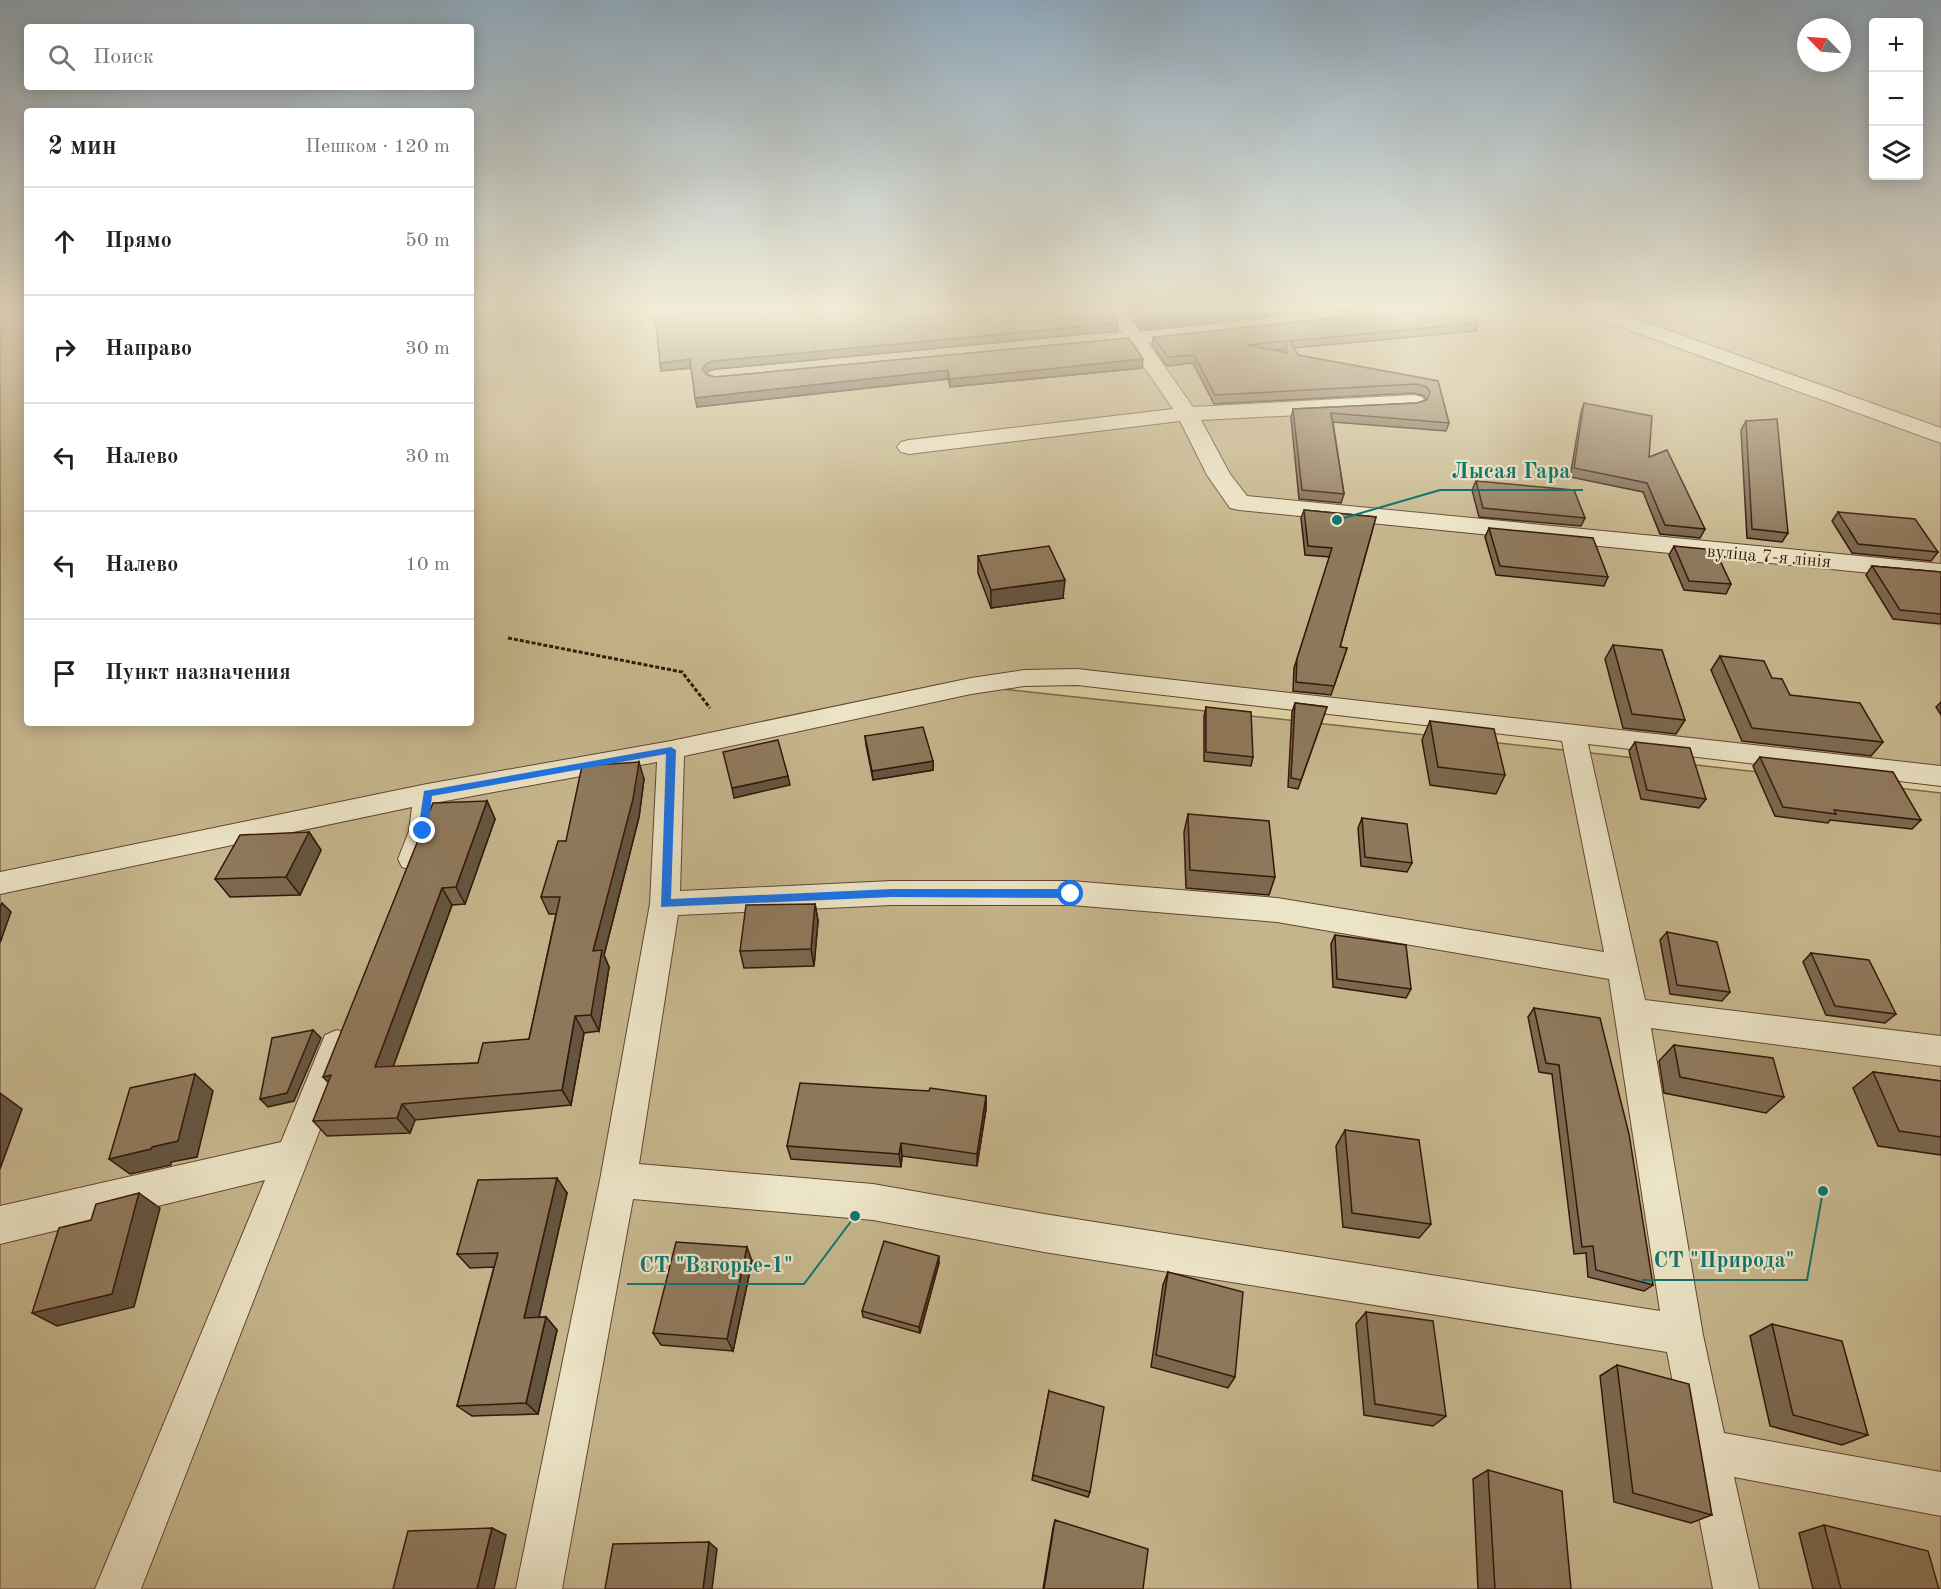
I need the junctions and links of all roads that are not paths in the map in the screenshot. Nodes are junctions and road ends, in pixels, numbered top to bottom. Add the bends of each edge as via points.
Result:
1 (1167, 385) edge
2 (1800, 385) edge
3 (1414, 402) edge
4 (1186, 414) junction
5 (1941, 436) edge
6 (909, 447) dead end
7 (1941, 572) edge
8 (1573, 734) junction
9 (671, 750) junction
10 (1941, 776) edge
11 (427, 794) junction
12 (0, 883) edge
13 (402, 885) edge
14 (665, 904) junction
15 (1623, 968) junction
16 (1632, 1012) junction
17 (349, 1015) edge
18 (1941, 1051) edge
19 (292, 1156) junction
20 (618, 1180) junction
21 (0, 1226) edge
22 (1683, 1335) junction
23 (1706, 1451) junction
24 (1941, 1494) edge
25 (118, 1589) edge
26 (539, 1589) edge
27 (1736, 1589) edge

1 - 4 street
2 - 5 street
3 - 4 street
4 - 6 street
4 - 7 street, вуліца 7-я лінія via 1239,503
8 - 9 lane via 1077,677 1024,678 971,686
8 - 10 lane
8 - 15 lane
9 - 11 lane
9 - 14 lane
11 - 12 lane
11 - 13 lane via 423,831
14 - 15 lane via 892,893 1071,894 1277,910
14 - 20 lane
15 - 16 lane
16 - 18 lane
16 - 22 lane
17 - 19 lane
19 - 21 lane
19 - 25 lane
20 - 22 lane via 873,1202
20 - 26 lane
22 - 23 lane
23 - 24 lane
23 - 27 lane

